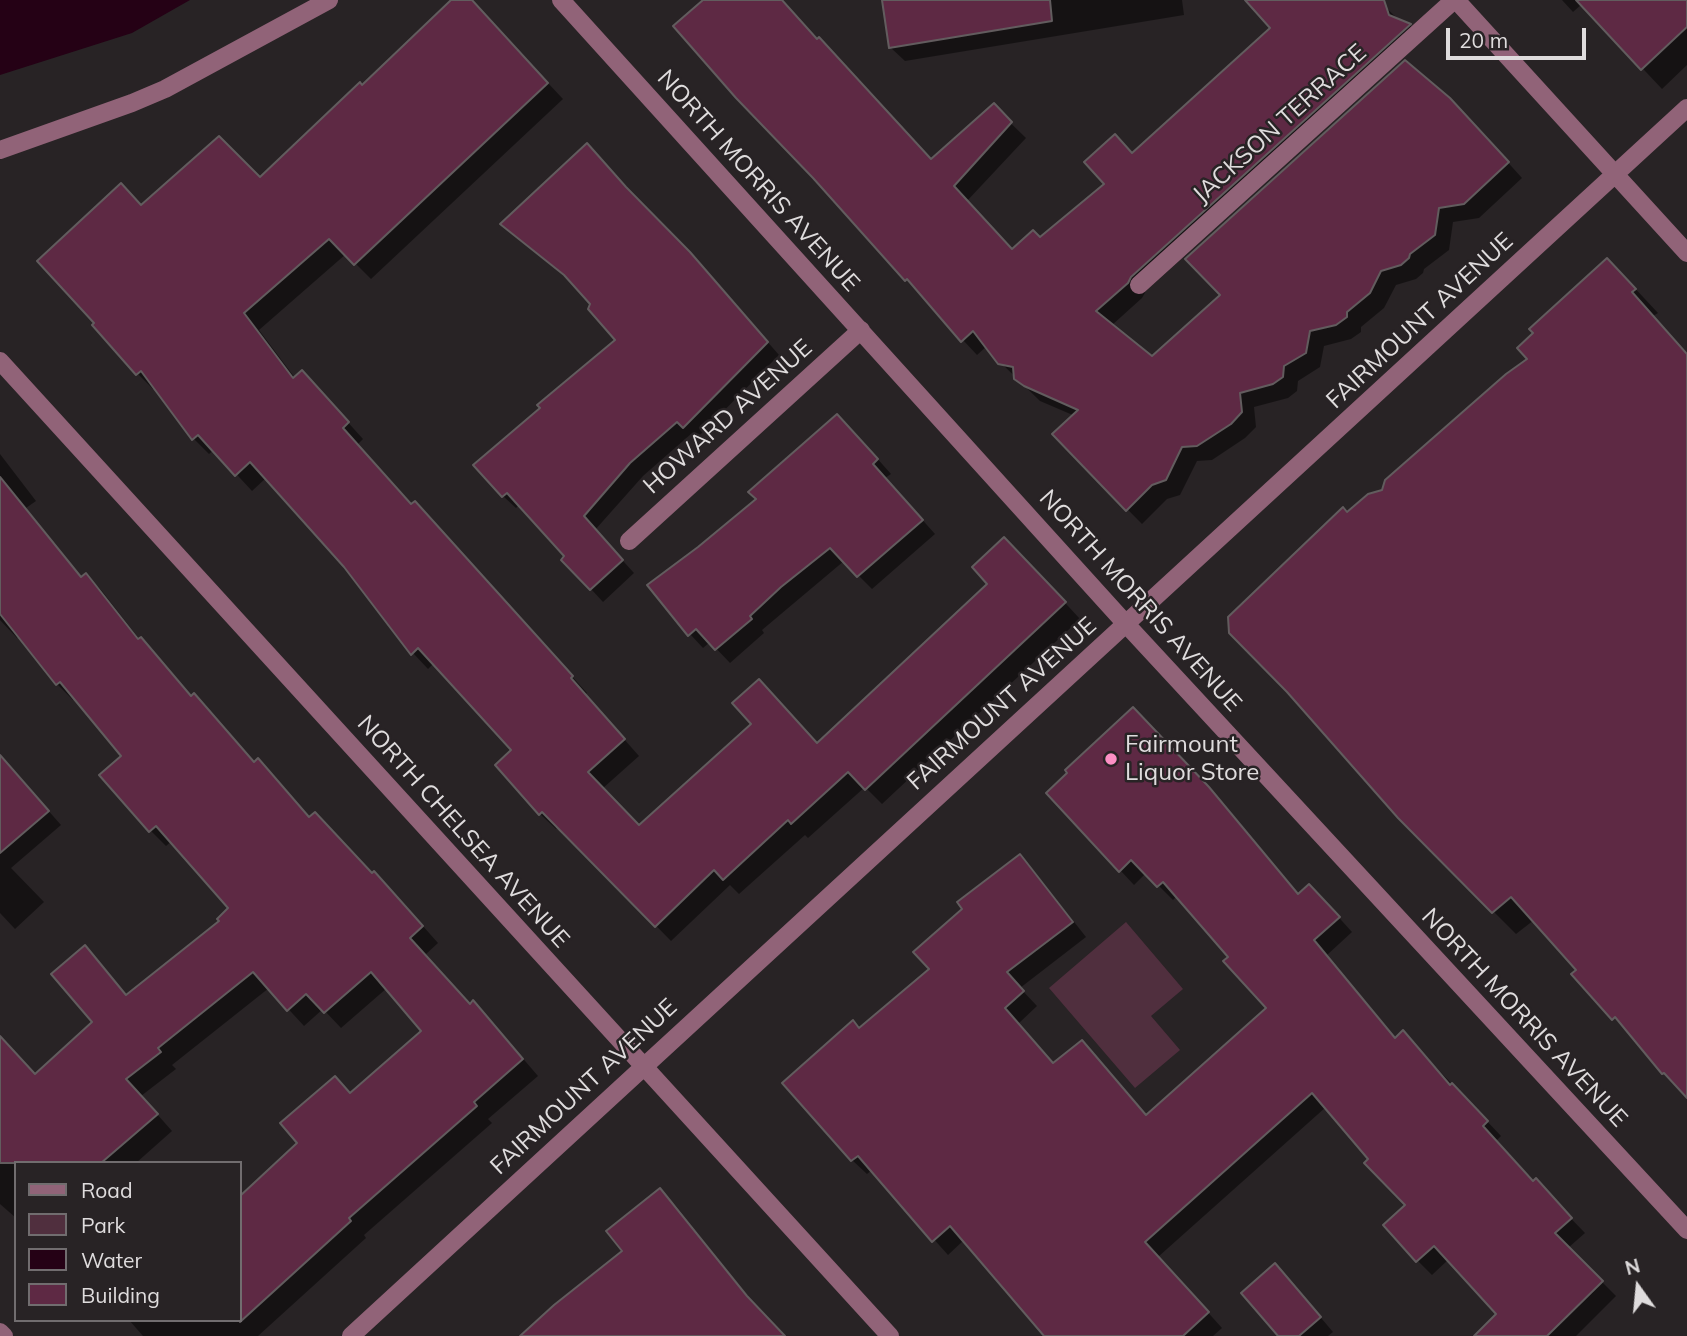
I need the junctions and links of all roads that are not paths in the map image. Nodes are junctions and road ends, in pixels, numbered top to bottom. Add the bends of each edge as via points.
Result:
1 (329, 0) edge
2 (561, 0) edge
3 (1455, 0) edge
4 (1687, 108) edge
5 (0, 150) edge
6 (1615, 175) junction
7 (1687, 253) edge
8 (1139, 285) dead end
9 (861, 330) junction
10 (0, 361) edge
11 (629, 541) dead end
12 (1126, 624) junction
13 (643, 1066) junction
14 (1687, 1230) edge
15 (0, 1332) edge
16 (4, 1336) edge
17 (351, 1336) edge
18 (890, 1336) edge

1 - 5 street via 165,89
2 - 9 street, NORTH MORRIS AVENUE
3 - 6 street
3 - 8 street, JACKSON TERRACE
4 - 6 street, FAIRMOUNT AVENUE
6 - 7 street
6 - 12 street, FAIRMOUNT AVENUE
9 - 11 street, HOWARD AVENUE
9 - 12 street, NORTH MORRIS AVENUE
10 - 13 street, NORTH CHELSEA AVENUE
12 - 13 street, FAIRMOUNT AVENUE
12 - 14 street, NORTH MORRIS AVENUE
13 - 17 street, FAIRMOUNT AVENUE
13 - 18 street, NORTH CHELSEA AVENUE
15 - 16 street

